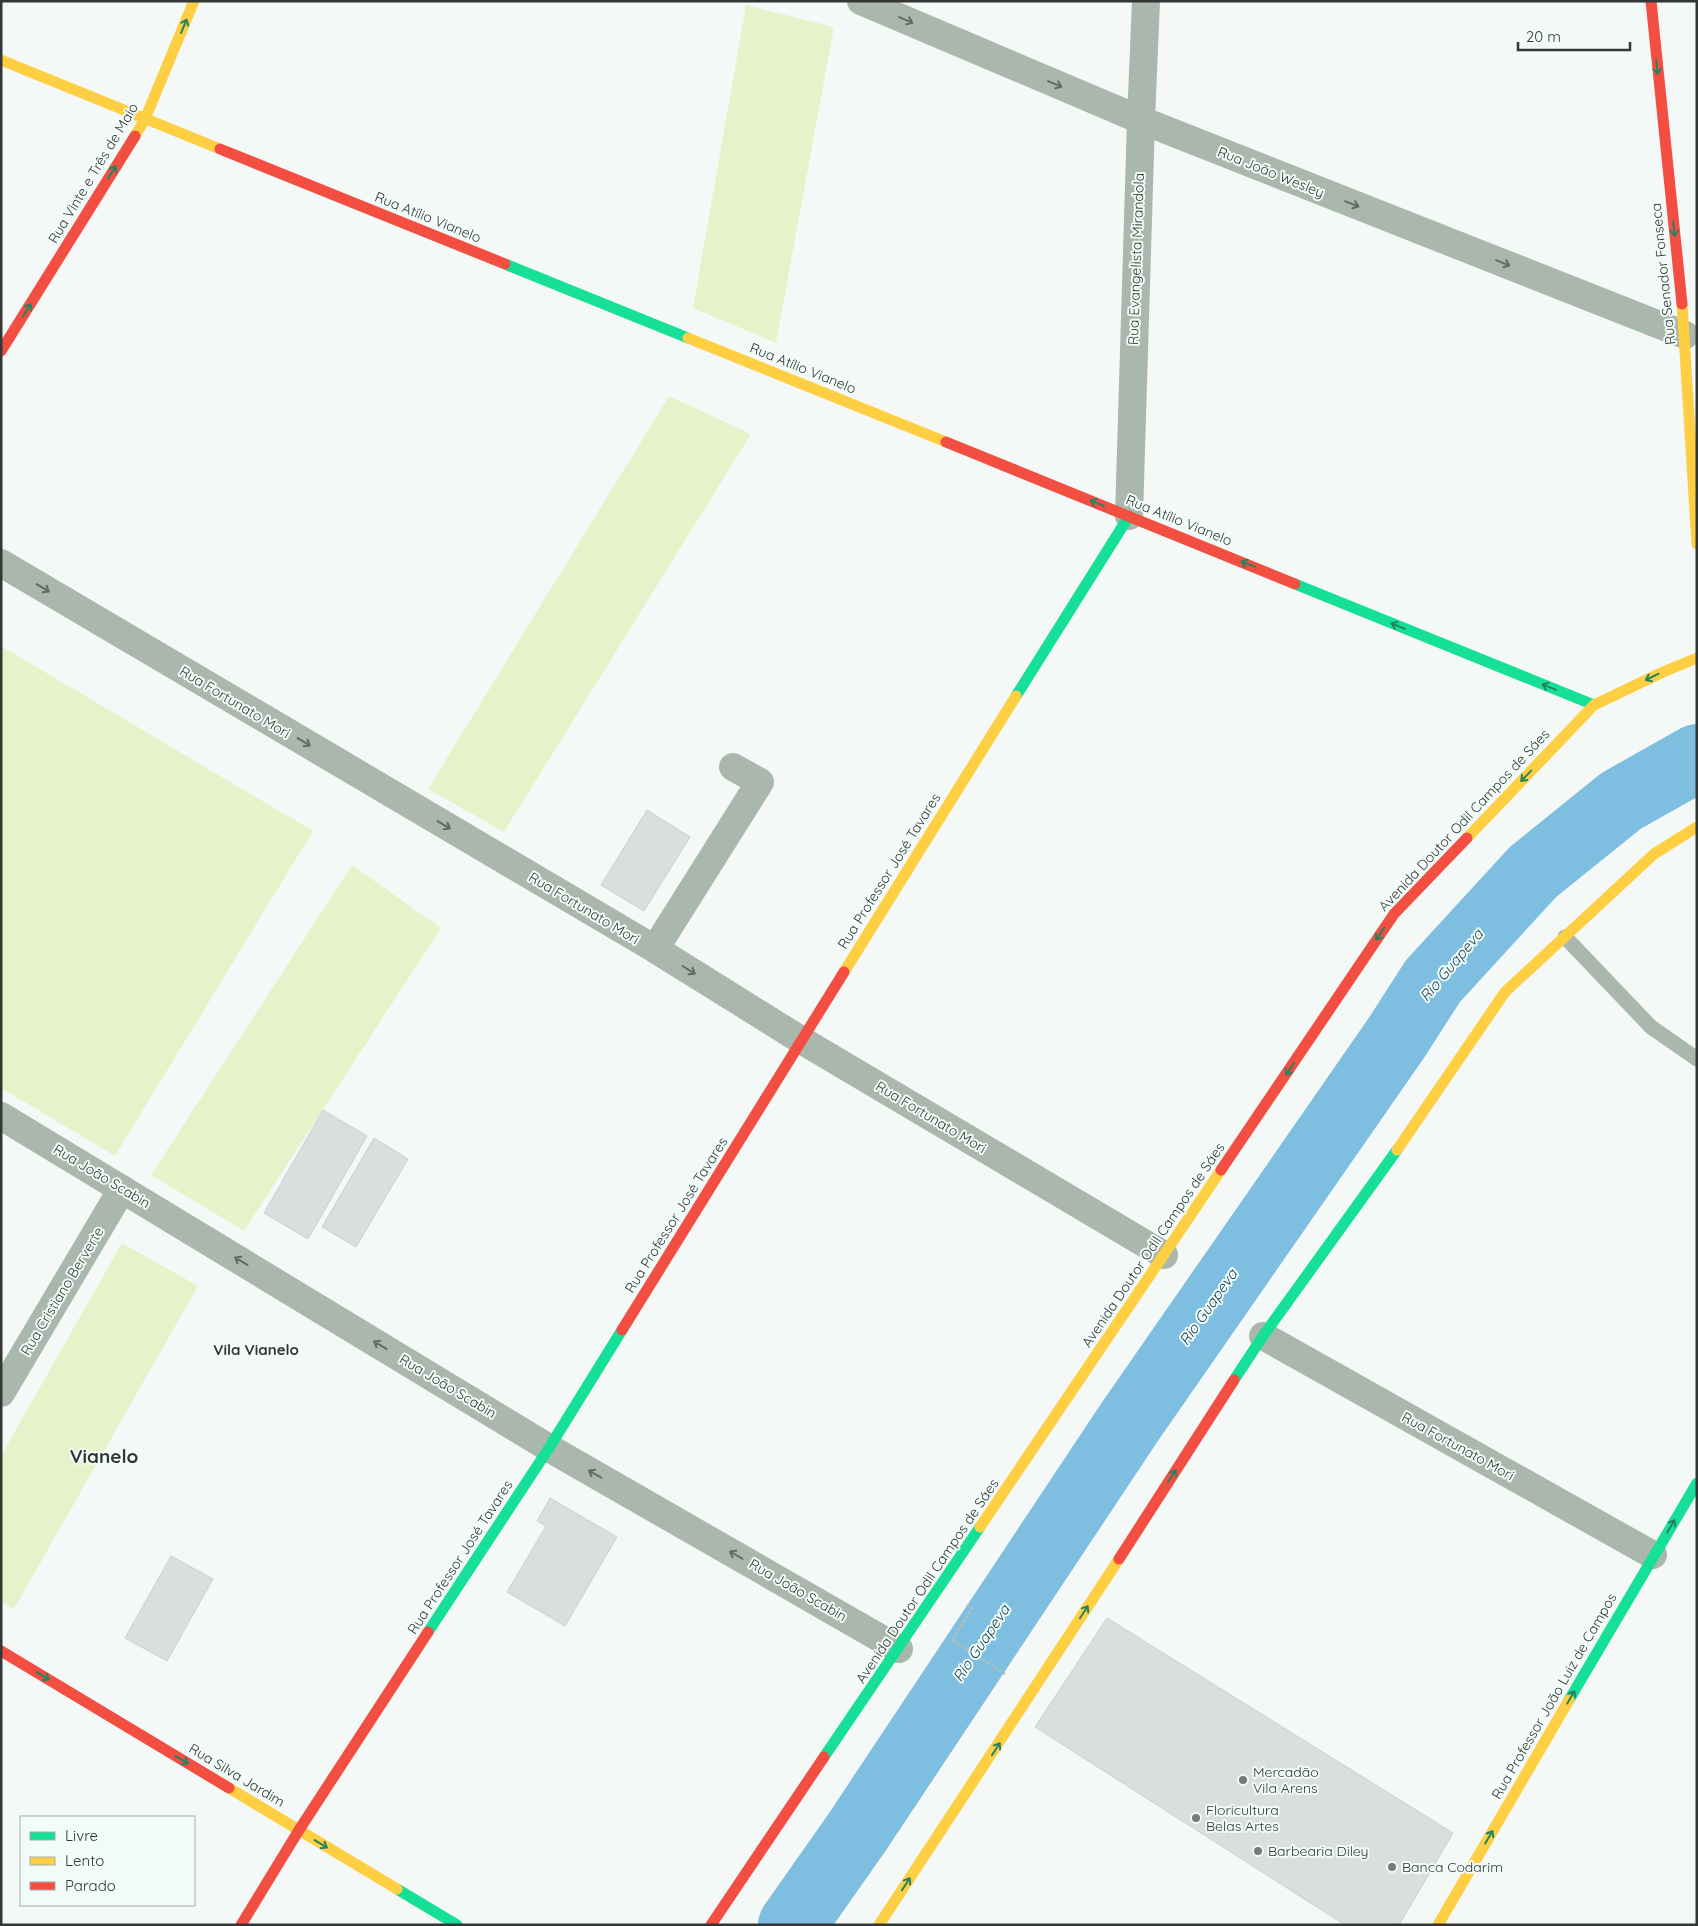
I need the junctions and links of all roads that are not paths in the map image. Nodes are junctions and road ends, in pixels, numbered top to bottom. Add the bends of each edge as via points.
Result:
1 (194, 1) edge
2 (861, 1) edge
3 (1146, 1) edge
4 (1651, 1) edge
5 (1, 60) edge
6 (145, 119) junction
7 (1140, 120) junction
8 (1685, 335) junction
9 (1, 351) edge
10 (1129, 516) junction
11 (1697, 544) edge
12 (1, 564) edge
13 (1697, 658) edge
14 (1594, 706) junction
15 (733, 767) dead end
16 (1697, 827) edge
17 (1565, 937) junction
18 (654, 949) junction
19 (801, 1040) junction
20 (1697, 1059) edge
21 (1, 1116) edge
22 (122, 1188) junction
23 (1164, 1255) junction
24 (1263, 1336) junction
25 (9, 1364) edge
26 (1, 1393) edge
27 (549, 1448) junction
28 (1697, 1483) edge
29 (1653, 1555) junction
30 (899, 1649) junction
31 (1, 1651) edge
32 (299, 1830) junction
33 (241, 1925) edge
34 (457, 1925) edge
35 (711, 1925) edge
36 (879, 1925) edge
37 (1438, 1925) edge

6 -> 1 street, Rua Vinte e Três de Maio
2 -> 7 street, Rua João Wesley
3 - 7 street, Rua Evangelista Mirandola
4 -> 8 street, Rua Senador Fonseca
5 - 6 street, Rua Atílio Vianelo
9 -> 6 street, Rua Vinte e Três de Maio
10 -> 6 street, Rua Atílio Vianelo
7 -> 8 street, Rua João Wesley
7 - 10 street, Rua Evangelista Mirandola
8 - 11 street, Rua Senador Fonseca
14 -> 10 street, Rua Atílio Vianelo
10 - 19 street, Rua Professor José Tavares
12 -> 18 street, Rua Fortunato Mori
13 -> 14 street, Avenida Doutor Odil Campos de Sáes
14 -> 23 street, Avenida Doutor Odil Campos de Sáes via 1394,914
15 - 18 street via 760,782
16 - 17 street via 1654,854
17 - 20 lane via 1651,1027
17 - 24 street via 1505,992
18 -> 19 street, Rua Fortunato Mori
19 - 23 street, Rua Fortunato Mori
19 - 27 street, Rua Professor José Tavares
21 - 22 street, Rua João Scabin
22 - 25 street, Rua Cristiano Berverte
27 -> 22 street, Rua João Scabin
23 - 30 street, Avenida Doutor Odil Campos de Sáes
24 - 29 street, Rua Fortunato Mori
36 -> 24 street
25 - 26 street, Rua Cristiano Berverte
30 -> 27 street, Rua João Scabin
27 - 32 street, Rua Professor José Tavares
29 -> 28 street, Rua Professor João Luiz de Campos
37 -> 29 street, Rua Professor João Luiz de Campos
30 - 35 street, Avenida Doutor Odil Campos de Sáes
31 -> 32 street, Rua Silva Jardim
32 - 33 street, Rua Professor José Tavares
32 -> 34 street, Rua Silva Jardim

